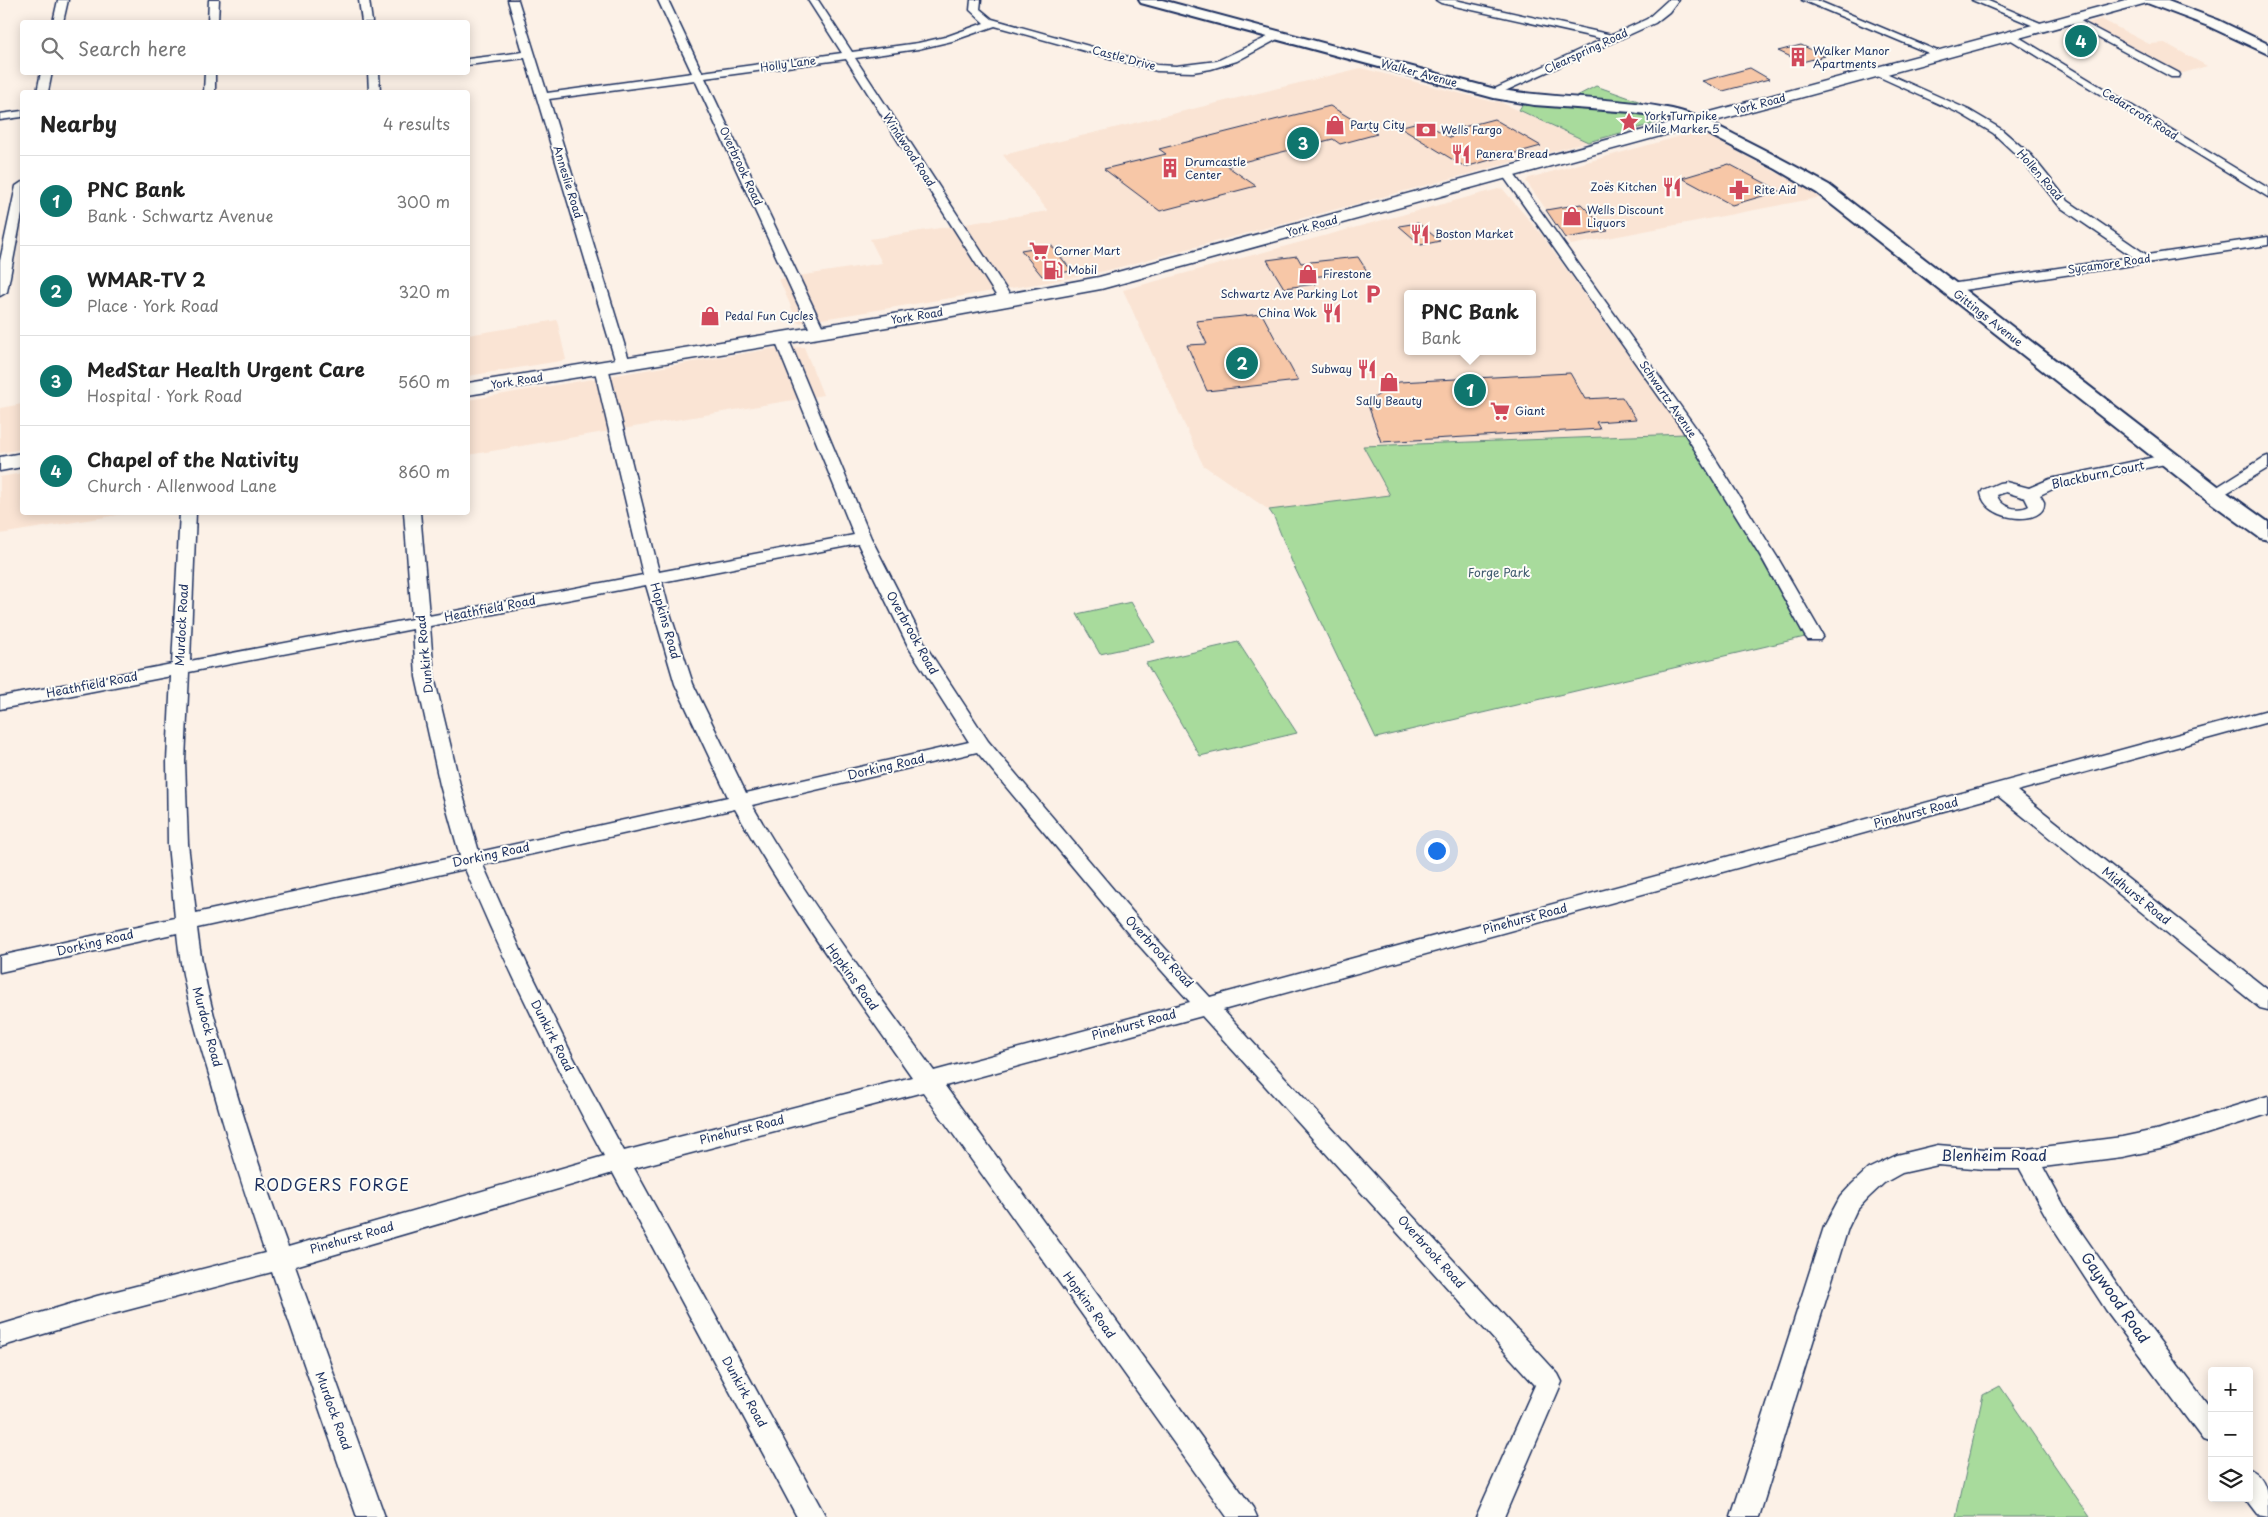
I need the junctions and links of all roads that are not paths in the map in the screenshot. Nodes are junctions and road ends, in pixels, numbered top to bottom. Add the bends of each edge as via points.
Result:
1 (63, 0) edge
2 (214, 0) edge
3 (364, 0) edge
4 (513, 0) edge
5 (663, 0) edge
6 (813, 0) edge
7 (976, 0) edge
8 (1146, 0) edge
9 (1441, 0) edge
10 (1672, 0) edge
11 (1807, 0) edge
12 (1977, 0) edge
13 (2142, 0) edge
14 (2152, 0) edge
15 (2071, 19) junction
16 (58, 20) edge
17 (213, 20) edge
18 (367, 20) edge
19 (996, 23) junction
20 (2045, 26) junction
21 (1278, 36) junction
22 (2012, 36) junction
23 (1613, 38) junction
24 (2268, 50) edge
25 (529, 54) junction
26 (1942, 55) junction
27 (848, 56) junction
28 (470, 62) edge
29 (1877, 72) junction
30 (2175, 74) dead end
31 (46, 75) edge
32 (210, 75) edge
33 (377, 75) edge
34 (698, 76) junction
35 (42, 90) edge
36 (210, 90) edge
37 (376, 90) edge
38 (1494, 93) junction
39 (542, 97) junction
40 (20, 114) edge
41 (0, 117) edge
42 (1696, 122) junction
43 (1507, 173) junction
44 (2268, 193) edge
45 (20, 196) edge
46 (2268, 241) edge
47 (2144, 259) junction
48 (1950, 288) junction
49 (0, 292) edge
50 (1006, 300) junction
51 (818, 332) junction
52 (781, 338) junction
53 (623, 364) junction
54 (601, 367) junction
55 (470, 389) edge
56 (2169, 459) junction
57 (20, 460) edge
58 (2268, 461) edge
59 (0, 464) edge
60 (2028, 494) dead end
61 (2214, 494) junction
62 (188, 515) edge
63 (412, 515) edge
64 (2268, 533) edge
65 (863, 538) junction
66 (652, 578) junction
67 (422, 622) junction
68 (1814, 636) dead end
69 (179, 669) junction
70 (0, 703) edge
71 (2268, 716) edge
72 (981, 745) junction
73 (2003, 790) junction
74 (740, 801) junction
75 (472, 860) junction
76 (187, 923) junction
77 (0, 964) edge
78 (2268, 1002) edge
79 (1207, 1004) junction
80 (928, 1082) junction
81 (2268, 1105) edge
82 (2027, 1159) junction
83 (618, 1162) junction
84 (278, 1260) junction
85 (0, 1336) edge
86 (2208, 1426) edge
87 (2253, 1486) edge
88 (2268, 1506) edge
89 (370, 1517) edge
90 (812, 1517) edge
91 (1243, 1517) edge
92 (1490, 1517) edge
93 (1745, 1517) edge

1 - 16 street
2 - 17 street
3 - 18 street
4 - 25 street, Anneslie Road
5 - 34 street, Overbrook Road
6 - 27 street, Windwood Road
7 - 19 street via 977,13
8 - 21 street, Walker Avenue
9 - 23 street
10 - 23 street, Clearspring Road via 1651,21
11 - 26 street
12 - 20 street
13 - 15 main road, York Road
14 - 24 street via 2213,23
15 - 20 main road, York Road
15 - 30 street
19 - 21 street, Castle Drive via 1139,64 1175,69 1210,68
19 - 27 street, Holly Lane via 927,44
20 - 22 main road, York Road
21 - 38 street, Walker Avenue
22 - 26 main road, York Road
22 - 44 street, Cedarcroft Road
23 - 38 street, Clearspring Road
25 - 28 street
25 - 39 street, Anneslie Road
26 - 29 main road, York Road
27 - 34 street, Holly Lane
27 - 50 street, Windwood Road
29 - 42 main road, York Road
29 - 47 street, Hollen Road via 1965,112 1997,131 2027,158 2064,204
31 - 35 street
32 - 36 street
33 - 37 street
34 - 39 street, Holly Lane
34 - 51 street, Overbrook Road
38 - 42 street, Walker Avenue via 1534,100 1643,108
39 - 53 street, Anneslie Road
40 - 41 street
42 - 43 main road, York Road
42 - 48 street, Gittings Avenue via 1804,177
43 - 50 main road, York Road via 1110,281
43 - 68 street, Schwartz Avenue via 1689,428
45 - 49 street
46 - 47 street, Sycamore Road
47 - 48 street, Sycamore Road
48 - 56 street, Gittings Avenue
50 - 51 main road, York Road
51 - 52 main road, York Road
52 - 53 main road, York Road
52 - 65 street, Overbrook Road
53 - 54 main road, York Road
54 - 55 main road, York Road
54 - 66 street, Hopkins Road
56 - 60 street, Blackburn Court via 2050,484
56 - 61 street, Gittings Avenue
57 - 59 main road
58 - 61 street
61 - 64 street, Gittings Avenue
62 - 69 street, Murdock Road
63 - 67 street, Dunkirk Road
65 - 66 street, Heathfield Road
65 - 72 street, Overbrook Road via 918,648
66 - 67 street, Heathfield Road
66 - 74 street, Hopkins Road via 684,684
67 - 69 street, Heathfield Road
67 - 75 street, Dunkirk Road via 427,686
69 - 70 street, Heathfield Road
69 - 76 street, Murdock Road via 177,816
71 - 73 street, Pinehurst Road
72 - 74 street, Dorking Road
72 - 79 street, Overbrook Road via 1134,927
73 - 78 street, Midhurst Road
73 - 79 street, Pinehurst Road
74 - 75 street, Dorking Road
74 - 80 street, Hopkins Road via 776,864 826,940
75 - 76 street, Dorking Road
75 - 83 street, Dunkirk Road via 516,964
76 - 77 street, Dorking Road
76 - 84 street, Murdock Road via 201,1012
79 - 80 street, Pinehurst Road
79 - 92 street, Overbrook Road via 1549,1382
80 - 83 street, Pinehurst Road
80 - 91 street, Hopkins Road
81 - 82 street, Blenheim Road via 2160,1139
82 - 86 street, Gaywood Road via 2060,1220 2115,1302
82 - 93 street, Blenheim Road via 1938,1155 1897,1165 1876,1176 1848,1204 1836,1227
83 - 84 street, Pinehurst Road
83 - 90 street, Dunkirk Road
84 - 85 street, Pinehurst Road
84 - 89 street, Murdock Road
87 - 88 street

